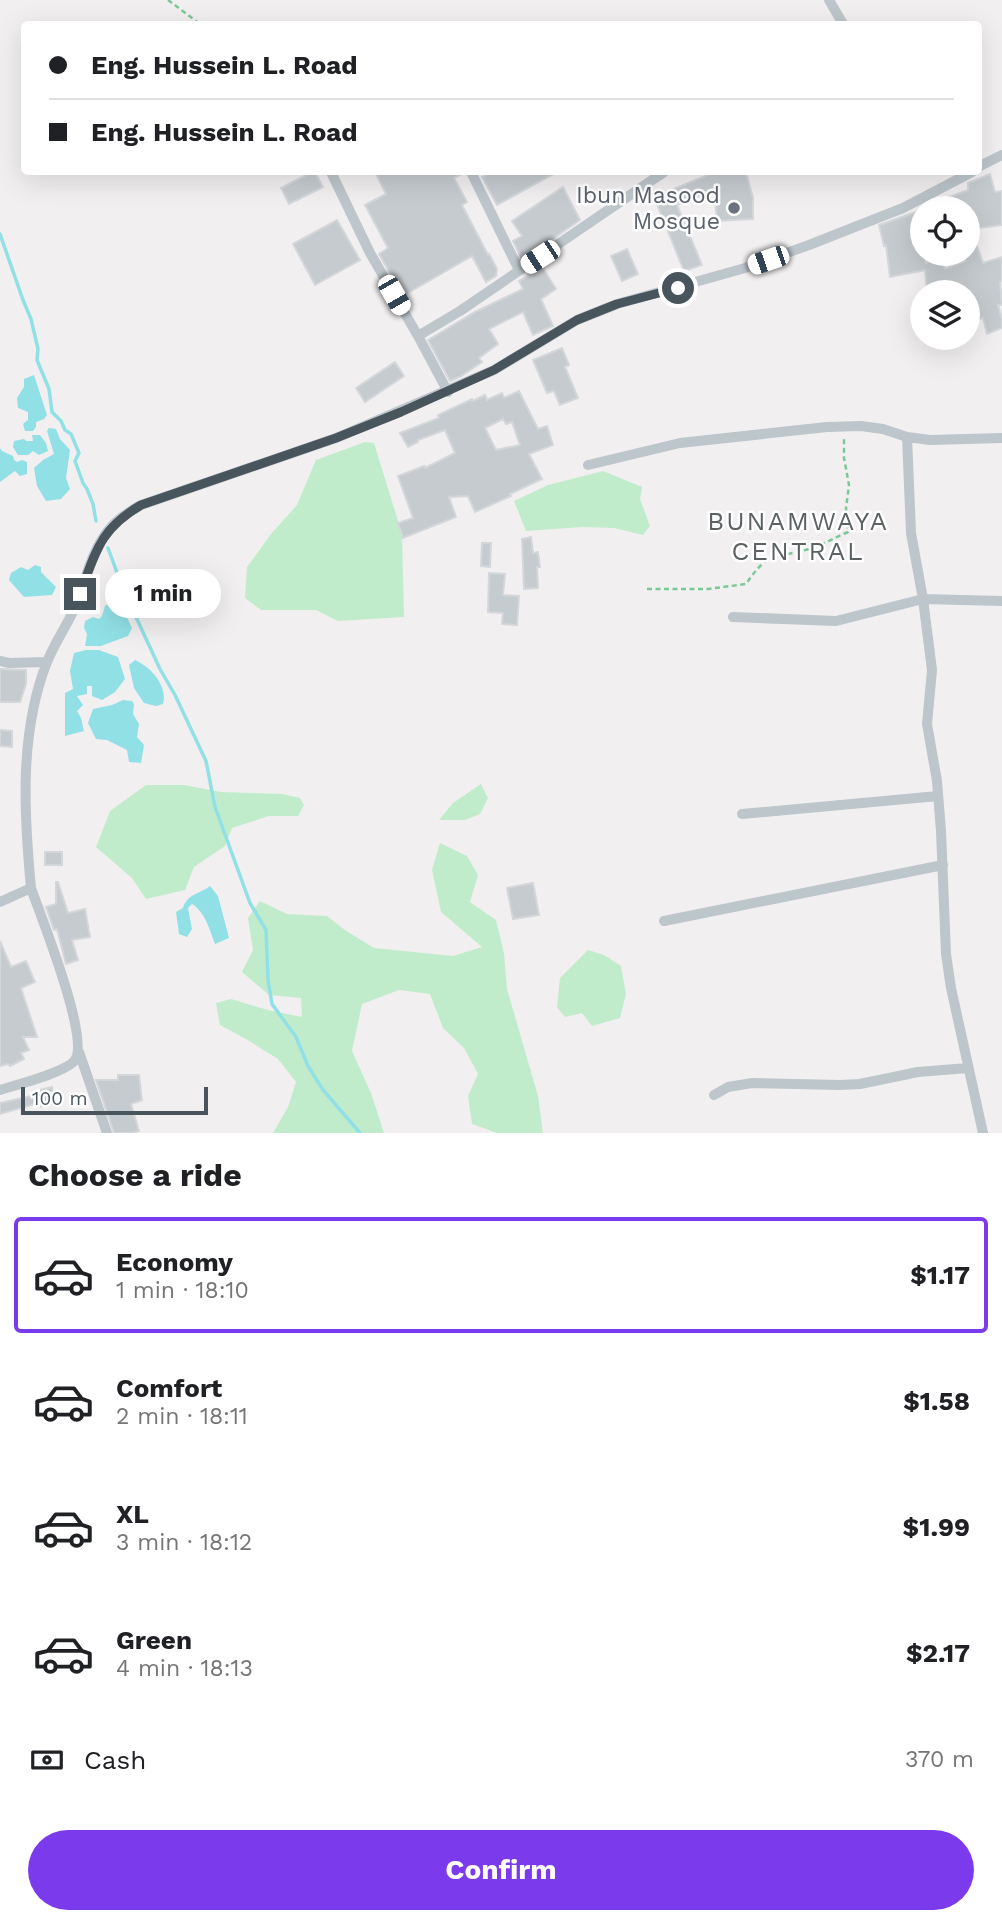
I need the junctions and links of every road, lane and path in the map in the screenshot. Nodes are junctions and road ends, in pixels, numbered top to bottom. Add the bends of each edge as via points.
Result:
1 (168, 0) edge
2 (829, 0) edge
3 (196, 21) edge
4 (841, 21) edge
5 (1002, 155) edge
6 (982, 165) edge
7 (332, 175) edge
8 (472, 175) edge
9 (660, 175) edge
10 (965, 175) edge
11 (519, 270) junction
12 (418, 336) junction
13 (448, 391) junction
14 (843, 427) junction
15 (907, 437) junction
16 (1002, 439) edge
17 (588, 465) dead end
18 (647, 589) dead end
19 (923, 599) junction
20 (1002, 601) edge
21 (733, 617) dead end
22 (0, 661) edge
23 (47, 662) junction
24 (939, 796) junction
25 (742, 814) dead end
26 (943, 865) junction
27 (31, 888) junction
28 (0, 902) edge
29 (664, 921) dead end
30 (79, 1052) junction
31 (968, 1068) junction
32 (0, 1090) edge
33 (714, 1095) dead end
34 (107, 1133) edge
35 (983, 1133) edge

1 - 3 path
2 - 4 street
5 - 6 street
7 - 12 street
8 - 11 street
9 - 11 street
10 - 13 street via 903,208 809,245 577,320 494,370
11 - 12 street
12 - 13 street
13 - 23 street via 336,438 141,505 125,515 100,543
14 - 15 street via 883,429
14 - 17 street via 680,443
14 - 18 path via 848,531 811,548 770,557 746,584
15 - 16 street
15 - 19 street via 911,533
19 - 20 street
19 - 21 street via 836,621
19 - 24 street via 932,670 927,724
22 - 23 street
23 - 27 street via 36,698 26,765
24 - 25 street
24 - 26 street
26 - 29 street
26 - 31 street via 948,969
27 - 28 street
27 - 30 street via 73,1009
30 - 32 street via 71,1065
30 - 34 street
31 - 33 street via 840,1086 738,1084
31 - 35 street

